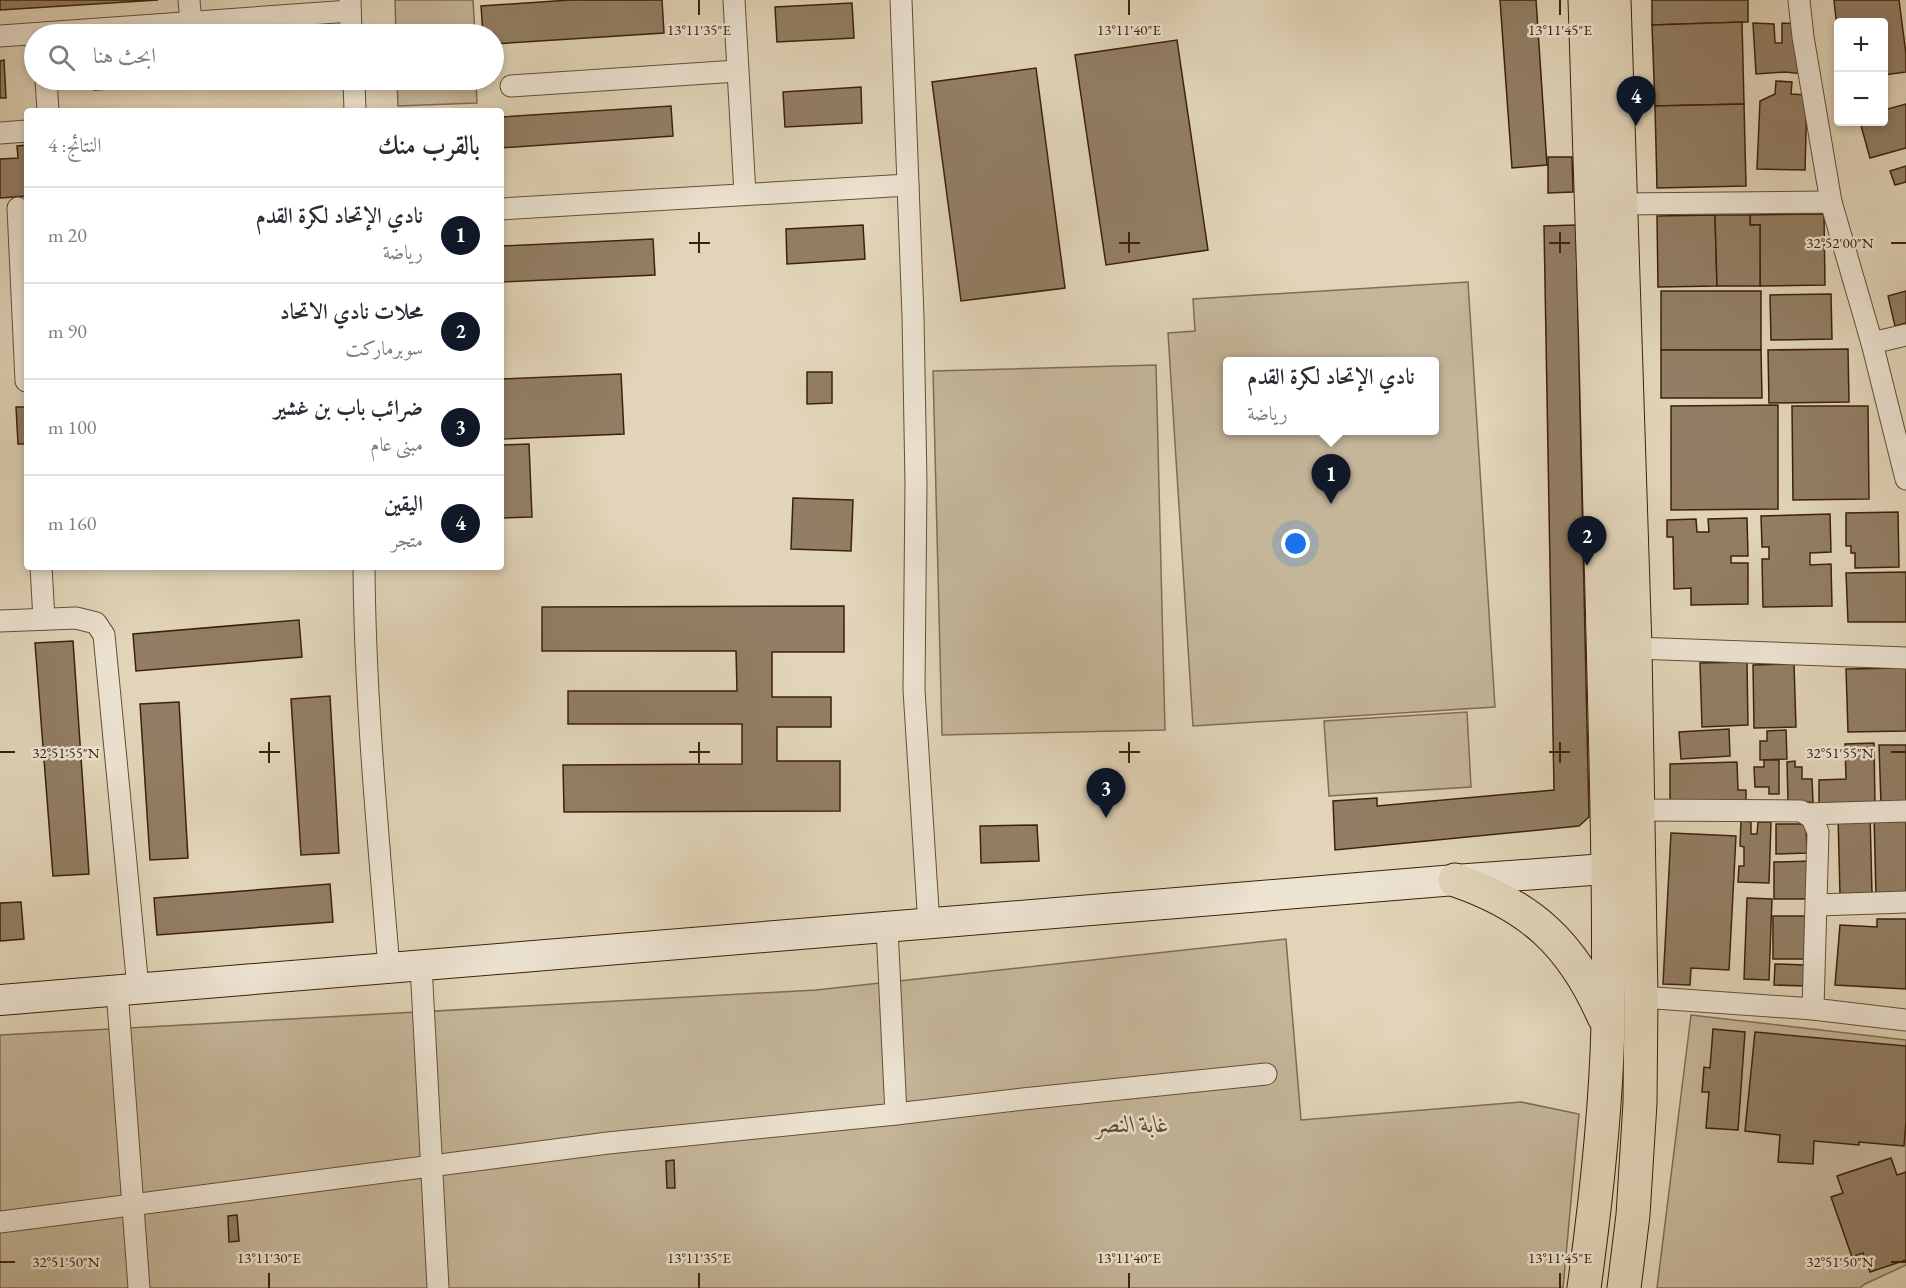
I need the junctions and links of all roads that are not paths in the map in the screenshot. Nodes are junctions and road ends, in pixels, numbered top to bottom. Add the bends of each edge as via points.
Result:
1 (189, 0) edge
2 (734, 0) edge
3 (901, 0) edge
4 (1585, 0) edge
5 (1614, 0) edge
6 (1799, 0) edge
7 (350, 5) edge
8 (191, 22) junction
9 (166, 24) edge
10 (351, 24) edge
11 (24, 35) edge
12 (0, 36) edge
13 (737, 72) junction
14 (511, 86) dead end
15 (47, 90) edge
16 (354, 90) edge
17 (48, 108) edge
18 (354, 108) edge
19 (24, 131) edge
20 (0, 133) edge
21 (908, 185) junction
22 (745, 194) junction
23 (1831, 202) junction
24 (1622, 204) junction
25 (15, 208) edge
26 (504, 209) edge
27 (1906, 335) edge
28 (1872, 343) junction
29 (24, 350) edge
30 (1906, 479) edge
31 (41, 570) edge
32 (364, 570) edge
33 (44, 619) junction
34 (0, 621) edge
35 (1635, 648) junction
36 (1906, 658) edge
37 (1637, 810) junction
38 (1906, 811) edge
39 (1807, 814) junction
40 (1623, 868) junction
41 (1455, 880) junction
42 (1906, 902) edge
43 (1817, 904) junction
44 (929, 925) junction
45 (887, 928) junction
46 (421, 966) junction
47 (388, 968) junction
48 (128, 989) junction
49 (1641, 997) junction
50 (0, 1000) edge
51 (1813, 1009) junction
52 (1906, 1020) edge
53 (1608, 1026) junction
54 (1266, 1074) dead end
55 (896, 1114) junction
56 (433, 1167) junction
57 (133, 1206) junction
58 (0, 1222) edge
59 (139, 1288) edge
60 (438, 1288) edge
61 (1584, 1288) edge
62 (1624, 1288) edge

1 - 8 street
2 - 13 street
3 - 21 street
4 - 40 main road
5 - 24 main road
6 - 23 street
7 - 8 street
7 - 10 street
8 - 9 street
11 - 12 street
13 - 14 street
13 - 22 street
15 - 17 street
16 - 18 street
19 - 20 street
21 - 22 street
21 - 44 street via 916,483 914,681
22 - 26 street
23 - 24 street
23 - 28 street
24 - 35 main road
25 - 29 street
27 - 28 street
28 - 30 street
31 - 33 street
32 - 47 street via 370,743
33 - 34 street
33 - 48 street via 76,618 96,623 104,635
35 - 36 street
35 - 37 main road
37 - 39 street
37 - 40 main road
38 - 39 street
39 - 43 street via 1818,832
40 - 41 street
40 - 49 main road
40 - 53 main road
41 - 44 street
41 - 53 main road via 1512,904 1545,929 1579,968
42 - 43 street
43 - 51 street
44 - 45 street
45 - 46 street
45 - 55 street
46 - 47 street
46 - 56 street
47 - 48 street
48 - 50 street
48 - 57 street
49 - 51 street
49 - 62 main road via 1640,1103
51 - 52 street
53 - 61 main road via 1599,1159
54 - 55 street
55 - 56 street via 608,1143
56 - 57 street
56 - 60 street
57 - 58 street
57 - 59 street

